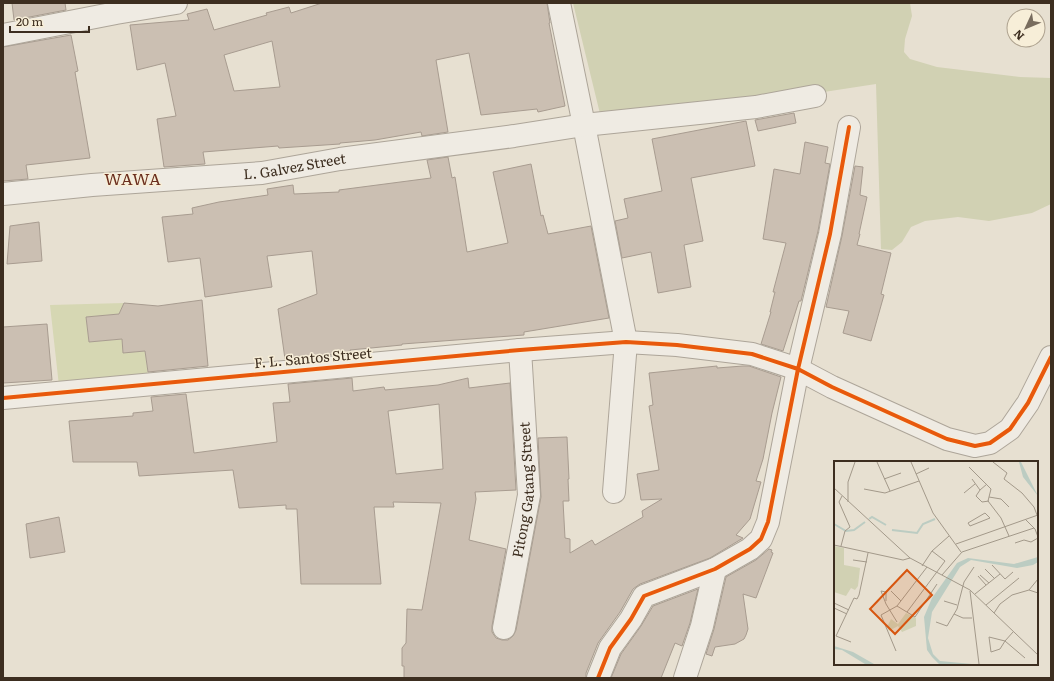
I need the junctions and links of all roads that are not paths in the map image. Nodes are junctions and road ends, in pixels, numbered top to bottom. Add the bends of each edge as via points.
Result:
1 (176, 3) edge
2 (559, 3) edge
3 (3, 35) edge
4 (815, 96) dead end
5 (584, 125) junction
6 (849, 127) dead end
7 (3, 194) edge
8 (626, 342) junction
9 (520, 350) junction
10 (1051, 357) edge
11 (798, 369) junction
12 (3, 398) edge
13 (614, 492) dead end
14 (715, 569) junction
15 (504, 628) dead end
16 (598, 678) edge
17 (685, 678) edge

1 - 3 street
2 - 5 street
4 - 5 street, L. Galvez Street via 756,107
5 - 7 street, L. Galvez Street via 340,158 262,173
5 - 8 street
6 - 11 street via 830,234
8 - 9 street, F. L. Santos Street
8 - 11 street, F. L. Santos Street via 752,354
8 - 13 street
9 - 12 street, F. L. Santos Street
9 - 15 street, Pitong Gatang Street via 529,495
10 - 11 street, F. L. Santos Street via 1028,403 1010,429 990,442 975,446 946,439 832,388
11 - 14 street via 768,522 761,539 750,549
14 - 16 street via 644,596 610,648
14 - 17 street via 702,626

